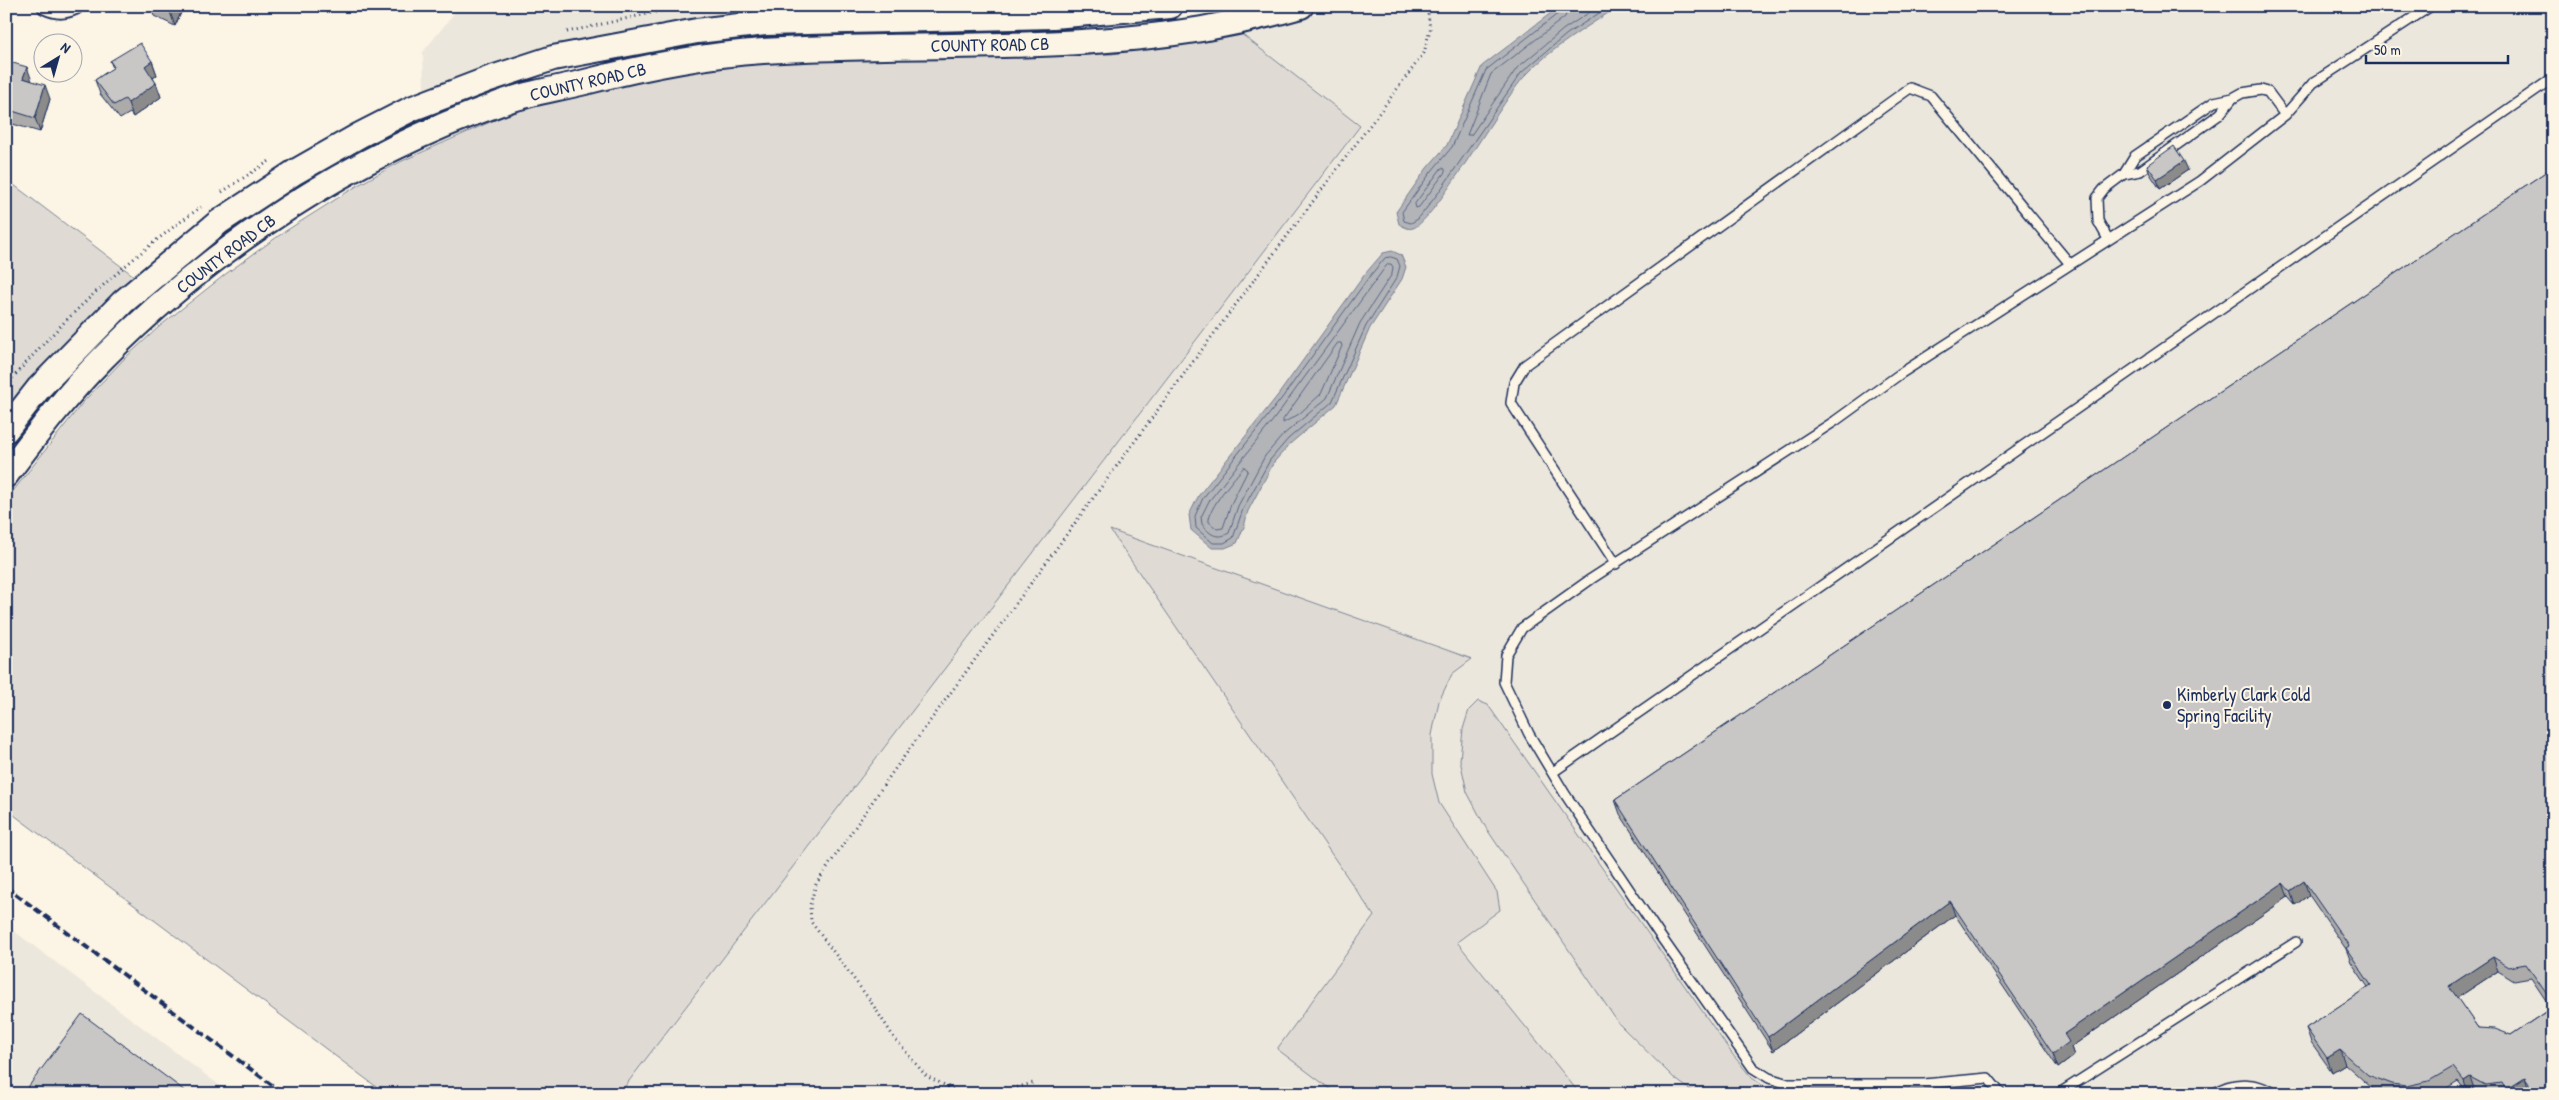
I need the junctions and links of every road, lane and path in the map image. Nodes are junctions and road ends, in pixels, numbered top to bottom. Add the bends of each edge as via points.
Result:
1 (46, 6) edge
2 (1170, 6) edge
3 (1301, 6) edge
4 (1427, 6) edge
5 (2431, 6) edge
6 (71, 8) edge
7 (2553, 78) edge
8 (2233, 98) junction
9 (2285, 115) junction
10 (2124, 174) junction
11 (2108, 239) junction
12 (2070, 264) junction
13 (6, 430) edge
14 (6, 475) edge
15 (1616, 564) junction
16 (1553, 772) junction
17 (2296, 942) dead end
18 (1033, 1083) dead end
19 (982, 1094) edge
20 (994, 1094) edge
21 (2001, 1094) edge
22 (2058, 1094) edge
23 (2213, 1094) edge
24 (2276, 1094) edge

1 - 6 street via 56,10
2 - 13 main road, COUNTY ROAD CB via 1053,16 832,21 706,30 553,58 489,80 414,108 360,135 295,172 219,222 109,314 39,388
3 - 14 main road, COUNTY ROAD CB via 1204,29 1146,36 1053,44 768,51 702,58 627,71 503,102 366,162 307,195 242,240 141,321 100,361 57,409
4 - 19 path via 1430,29 1424,53 892,773 816,884 810,905 812,922 895,1039 926,1076 959,1092
5 - 9 lane via 2313,82
7 - 16 lane
8 - 9 lane via 2251,91 2268,92
8 - 10 lane via 2220,114 2140,171
8 - 10 lane via 2214,102 2135,156
9 - 11 lane via 2200,181
10 - 11 lane via 2097,198 2098,221
11 - 12 lane
12 - 15 lane
12 - 15 lane via 1930,96 1910,88 1525,365 1514,383 1511,403
15 - 16 lane via 1522,628 1506,655 1504,682 1529,734
16 - 21 lane via 1661,937 1753,1068 1788,1084 1924,1084 1988,1078
17 - 22 lane
18 - 20 path
23 - 24 lane via 2240,1084 2260,1085

